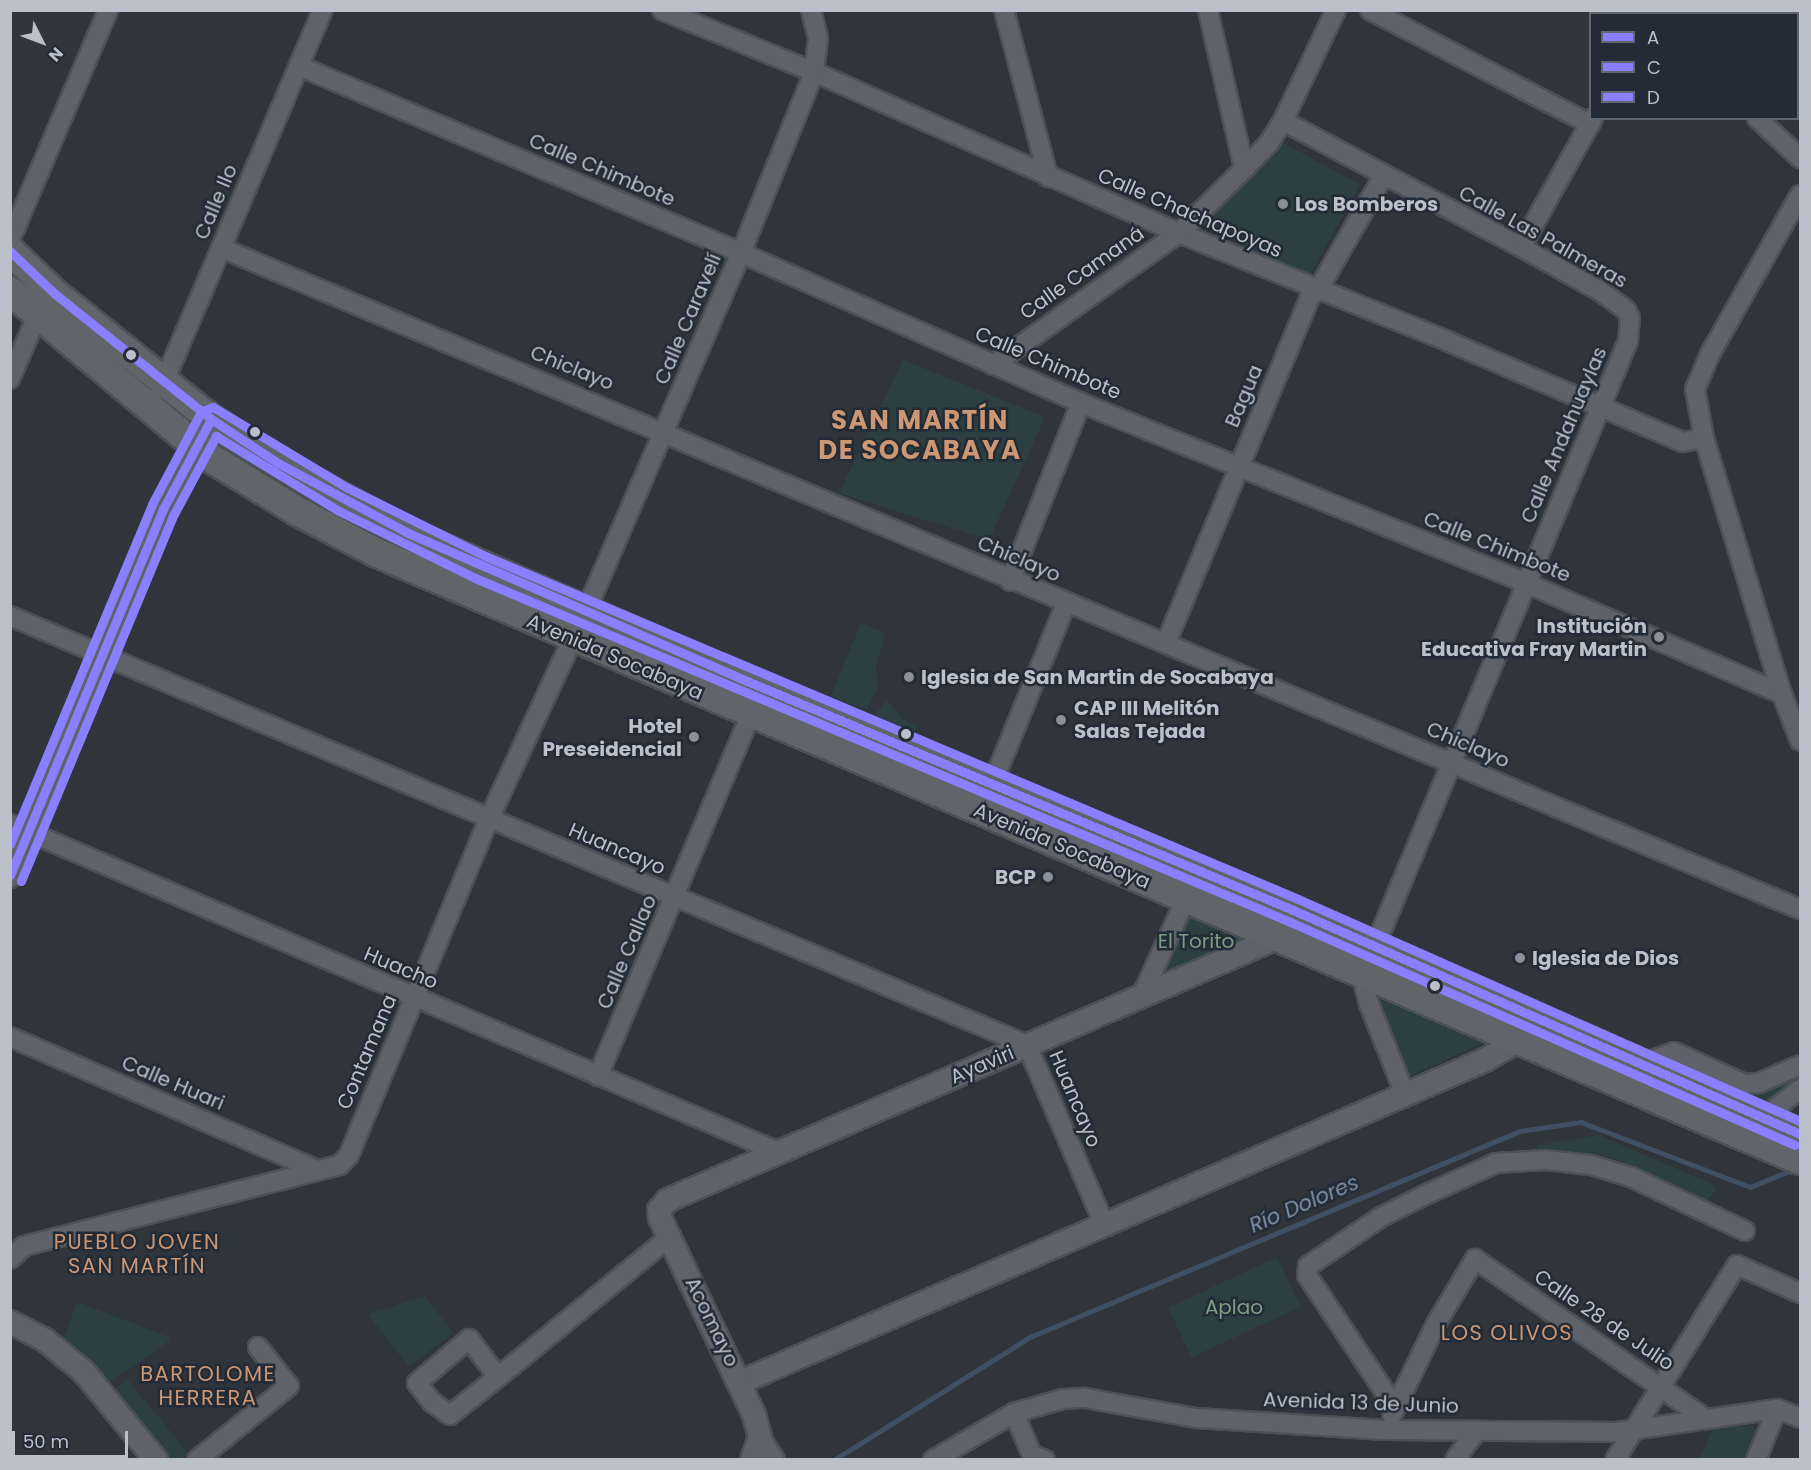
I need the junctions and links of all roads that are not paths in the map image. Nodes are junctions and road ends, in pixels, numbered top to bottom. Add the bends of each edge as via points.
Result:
1 (108, 10) edge
2 (323, 10) edge
3 (662, 10) edge
4 (811, 10) edge
5 (1004, 10) edge
6 (1208, 10) edge
7 (1336, 10) edge
8 (1370, 10) edge
9 (299, 66) junction
10 (814, 72) junction
11 (1589, 120) edge
12 (1759, 120) edge
13 (1283, 121) junction
14 (1592, 121) edge
15 (1800, 158) edge
16 (1244, 169) junction
17 (1048, 177) junction
18 (1383, 177) junction
19 (1800, 195) edge
20 (1179, 233) junction
21 (10, 240) edge
22 (1521, 247) junction
23 (220, 248) junction
24 (10, 251) edge
25 (741, 253) junction
26 (1318, 290) junction
27 (10, 291) edge
28 (37, 316) junction
29 (1628, 341) joint
30 (993, 365) junction
31 (10, 379) edge
32 (163, 383) junction
33 (1081, 403) junction
34 (1601, 405) junction
35 (151, 412) junction
36 (211, 419) junction
37 (663, 430) junction
38 (1704, 438) junction
39 (194, 446) junction
40 (1239, 465) junction
41 (1010, 581) junction
42 (1526, 583) junction
43 (1066, 604) junction
44 (585, 611) junction
45 (10, 616) edge
46 (571, 639) junction
47 (1166, 642) junction
48 (103, 654) junction
49 (1782, 694) junction
50 (752, 714) junction
51 (1800, 741) edge
52 (1451, 762) junction
53 (992, 783) junction
54 (980, 811) junction
55 (489, 819) junction
56 (20, 828) edge
57 (10, 876) edge
58 (675, 898) junction
59 (1186, 899) junction
60 (1293, 909) junction
61 (1800, 909) edge
62 (1279, 937) junction
63 (1375, 946) junction
64 (1367, 974) junction
65 (1142, 995) junction
66 (414, 999) junction
67 (1545, 1022) junction
68 (10, 1037) edge
69 (1521, 1041) junction
70 (1027, 1045) junction
71 (1640, 1065) junction
72 (1800, 1065) edge
73 (598, 1076) junction
74 (1800, 1089) edge
75 (1405, 1094) junction
76 (1781, 1132) edge
77 (776, 1151) junction
78 (1800, 1160) edge
79 (317, 1170) junction
80 (659, 1210) joint
81 (1104, 1224) junction
82 (1745, 1231) dead end
83 (670, 1236) junction
84 (10, 1259) edge
85 (1800, 1293) edge
86 (10, 1322) edge
87 (258, 1347) dead end
88 (498, 1377) dead end
89 (741, 1382) junction
90 (1661, 1386) junction
91 (1395, 1407) junction
92 (1777, 1408) junction
93 (1014, 1413) junction
94 (1800, 1418) edge
95 (1706, 1419) junction
96 (1386, 1430) junction
97 (1476, 1431) junction
98 (1633, 1431) junction
99 (760, 1437) junction
100 (156, 1460) edge
101 (197, 1460) edge
102 (752, 1460) edge
103 (775, 1460) edge
104 (933, 1460) edge
105 (1045, 1460) edge
106 (1455, 1460) edge
107 (1615, 1460) edge
108 (1756, 1460) edge

1 - 21 street
2 - 9 street, Calle Ilo
3 - 10 street, Calle Chachapoyas
4 - 10 street, Calle Caravelí via 818,38
5 - 17 street
6 - 16 street
7 - 13 street, Calle Camaná
8 - 11 street
9 - 23 street, Calle Ilo
9 - 25 street, Calle Chimbote
10 - 17 street, Calle Chachapoyas
10 - 25 street, Calle Caravelí
12 - 15 street
13 - 16 street, Calle Camaná via 1269,143
13 - 18 street, Calle Las Palmeras
14 - 22 street
16 - 20 street, Calle Camaná
17 - 20 street, Calle Chachapoyas
18 - 22 street, Calle Las Palmeras
18 - 26 street, Bagua
19 - 38 street via 1698,378 1696,400
20 - 26 street, Calle Chachapoyas
20 - 30 street, Calle Camaná
22 - 29 street, Calle Las Palmeras via 1626,310 1630,318
23 - 32 street, Calle Ilo
23 - 37 street, Chiclayo
24 - 32 main road, Avenida Socabaya via 32,275
25 - 30 street, Calle Chimbote
25 - 37 street, Calle Caravelí
26 - 34 street, Calle Chachapoyas
26 - 40 street, Bagua via 1310,297
27 - 28 main road, Avenida Socabaya
28 - 31 street
28 - 35 main road, Avenida Socabaya
29 - 34 street, Calle Andahuaylas
30 - 33 street, Calle Chimbote
32 - 35 street, Calle Ilo
32 - 36 main road, Avenida Socabaya
33 - 40 street, Calle Chimbote
33 - 41 street
34 - 38 street, Calle Chachapoyas via 1683,442
34 - 42 street, Calle Andahuaylas
35 - 39 main road, Avenida Socabaya
36 - 39 street
36 - 44 main road, Avenida Socabaya via 278,463 399,528
37 - 41 street, Chiclayo
37 - 44 street, Calle Caravelí
38 - 49 street
39 - 46 main road, Avenida Socabaya via 347,538
39 - 48 street via 163,509
40 - 42 street, Calle Chimbote
40 - 47 street, Bagua
41 - 43 street, Chiclayo
42 - 49 street, Calle Chimbote
42 - 52 street, Calle Andahuaylas
43 - 47 street, Chiclayo
43 - 53 street
44 - 46 street, Calle Caravelí
44 - 53 main road, Avenida Socabaya
45 - 48 street, Huancayo
46 - 50 main road, Avenida Socabaya
46 - 55 street, Contamana
47 - 52 street, Chiclayo
48 - 55 street, Huancayo
48 - 56 street
49 - 51 street
50 - 54 main road, Avenida Socabaya
50 - 58 street, Calle Callao
52 - 61 street, Chiclayo
52 - 63 street, Calle Andahuaylas
53 - 54 street
53 - 60 main road, Avenida Socabaya
54 - 59 main road, Avenida Socabaya
55 - 58 street, Huancayo
55 - 66 street, Contamana
56 - 57 street
56 - 66 street, Huacho
58 - 70 street, Huancayo
58 - 73 street, Calle Callao
59 - 62 main road, Avenida Socabaya
59 - 65 street
60 - 62 street
60 - 63 main road, Avenida Socabaya
62 - 64 main road, Avenida Socabaya
62 - 65 street, Ayaviri
63 - 67 main road, Avenida Socabaya
64 - 69 main road, Avenida Socabaya
64 - 75 street via 1364,984 1369,1004
65 - 70 street, Ayaviri
66 - 73 street, Huacho
66 - 79 street, Contamana via 349,1155 339,1165
67 - 69 street
67 - 71 main road, Avenida Socabaya
68 - 79 street, Calle Huari
69 - 75 street
69 - 76 main road, Avenida Socabaya
70 - 77 street, Ayaviri
70 - 81 street, Huancayo
71 - 72 street via 1674,1052 1745,1084 1759,1083
71 - 76 main road, Avenida Socabaya
73 - 77 street, Huacho
74 - 76 street
75 - 81 street
76 - 78 main road, Avenida Socabaya
77 - 80 street, Ayaviri via 668,1200
79 - 84 street, Contamana via 24,1246
80 - 83 street, Acomayo
81 - 89 street
82 - 91 street via 1608,1167 1510,1161 1481,1168 1381,1217 1308,1266 1307,1275
83 - 88 street
83 - 89 street, Acomayo
85 - 90 street via 1737,1265
86 - 100 street via 45,1340 84,1372
87 - 101 street via 289,1386
89 - 99 street, Acomayo
90 - 91 street, Calle 28 de Julio via 1475,1259 1436,1324
90 - 95 street, Calle 28 de Julio
90 - 98 street
91 - 96 street
92 - 94 street
92 - 95 street, Avenida 13 de Junio
92 - 108 street
93 - 96 street, Avenida 13 de Junio via 1063,1399 1085,1398 1197,1418
93 - 104 street, Avenida 13 de Junio
93 - 105 street via 1032,1455
95 - 98 street, Avenida 13 de Junio
96 - 97 street, Avenida 13 de Junio
97 - 98 street, Avenida 13 de Junio
97 - 106 street
98 - 107 street
99 - 102 street
99 - 103 street

